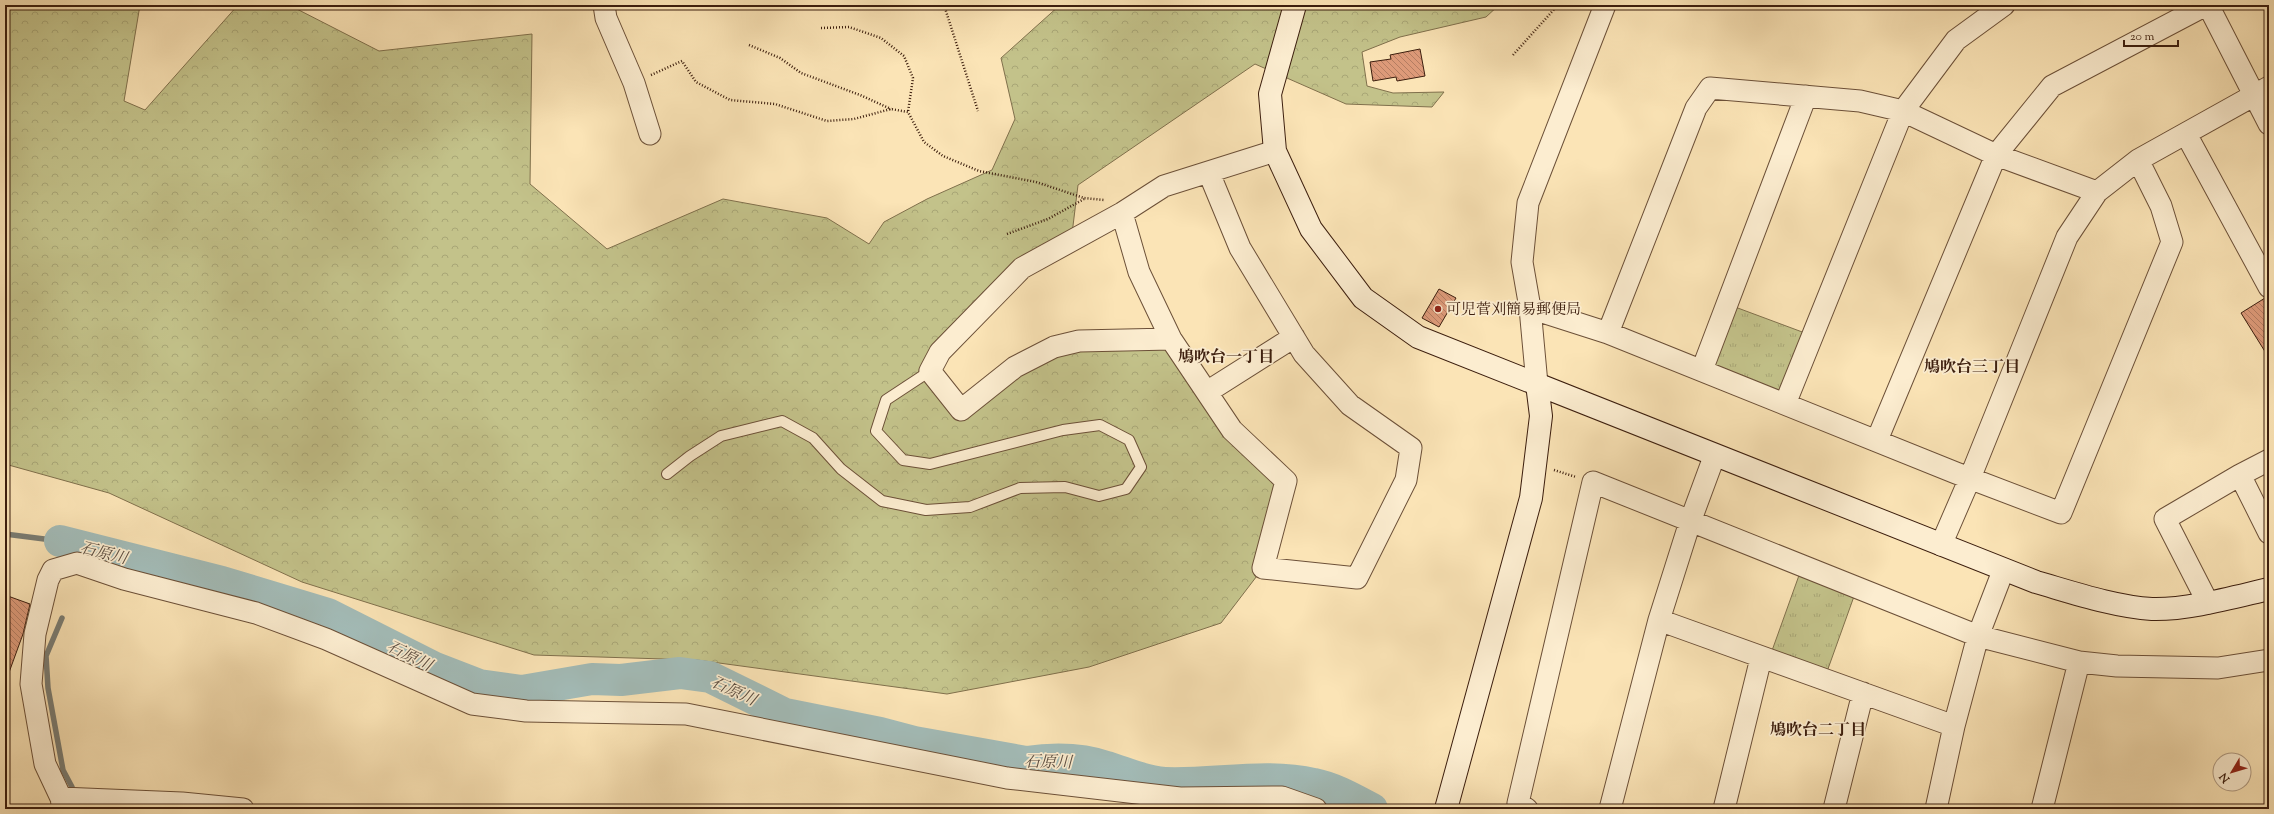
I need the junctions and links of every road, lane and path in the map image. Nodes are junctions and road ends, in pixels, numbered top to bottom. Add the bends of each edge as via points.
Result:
1 (604, 5) edge
2 (944, 5) edge
3 (1295, 5) edge
4 (1558, 5) edge
5 (1605, 5) edge
6 (2004, 5) edge
7 (2207, 5) edge
8 (821, 28) dead end
9 (748, 45) dead end
10 (1513, 55) dead end
11 (634, 83) junction
12 (2262, 91) edge
13 (1806, 96) junction
14 (891, 109) junction
15 (908, 112) junction
16 (978, 112) dead end
17 (1902, 112) junction
18 (2269, 124) edge
19 (650, 134) dead end
20 (2186, 134) junction
21 (1276, 151) junction
22 (1996, 155) junction
23 (2138, 160) junction
24 (1209, 173) junction
25 (2097, 192) junction
26 (1085, 198) junction
27 (1122, 213) junction
28 (1007, 234) dead end
29 (2269, 287) edge
30 (1530, 308) junction
31 (1608, 333) junction
32 (1294, 336) junction
33 (1172, 339) junction
34 (1702, 370) junction
35 (930, 371) junction
36 (1537, 384) junction
37 (1207, 392) junction
38 (1785, 404) junction
39 (1877, 440) junction
40 (1714, 456) junction
41 (2269, 460) edge
42 (1536, 464) junction
43 (667, 474) dead end
44 (2240, 475) junction
45 (1970, 478) junction
46 (1593, 482) junction
47 (1690, 522) junction
48 (2269, 533) edge
49 (1941, 545) junction
50 (2003, 571) junction
51 (2269, 589) edge
52 (2208, 603) junction
53 (1659, 620) junction
54 (1978, 636) junction
55 (1761, 658) junction
56 (2269, 660) edge
57 (2079, 662) junction
58 (1863, 693) junction
59 (1954, 726) junction
60 (62, 803) edge
61 (243, 809) edge
62 (1316, 809) edge
63 (1446, 809) edge
64 (1527, 809) edge
65 (1610, 809) edge
66 (1724, 809) edge
67 (1834, 809) edge
68 (1936, 809) edge
69 (2042, 809) edge

1 - 11 street via 606,18
2 - 16 path
3 - 21 street via 1270,94
4 - 10 path
5 - 30 street via 1528,203 1522,262
6 - 17 street via 1956,40
7 - 12 street
7 - 22 street via 2052,86
8 - 15 path via 849,27 881,38 904,56 913,78
9 - 14 path via 780,58 801,73
11 - 14 path via 682,61 696,82 730,100 775,104 828,121 854,119
11 - 19 street
12 - 18 street
12 - 20 street
13 - 17 street via 1860,101
13 - 31 street via 1710,88 1696,108
13 - 34 street
14 - 15 path
15 - 26 path via 924,142 943,156 979,171 1036,182
17 - 22 street
17 - 38 street
20 - 23 street
20 - 29 street
21 - 24 street
21 - 36 street via 1311,229 1363,298 1418,337
22 - 25 street
22 - 39 street
23 - 25 street
23 - 45 street via 2162,206 2172,242 2061,513
24 - 27 street via 1164,186
24 - 32 street via 1240,248
25 - 45 street via 2067,237
26 - 27 path via 1115,200
26 - 28 path via 1048,219
27 - 33 street via 1139,272
27 - 35 street via 1022,268 940,352
30 - 31 street
30 - 36 street
31 - 34 street
32 - 37 street
32 - 37 street via 1304,354 1350,404 1411,448 1406,480 1357,578 1263,568 1286,481 1232,430
33 - 35 street via 1079,341 1054,347 1015,367 961,410
33 - 37 street
34 - 38 street
35 - 43 lane via 886,400 876,431 903,460 930,464 1063,430 1100,425 1129,440 1141,467 1126,489 1099,496 1066,487 1020,488 970,507 926,510 882,501 841,469 813,438 782,421 721,436
36 - 40 street
36 - 42 street via 1541,416
38 - 39 street
39 - 45 street
40 - 47 street
40 - 49 street
41 - 44 street
42 - 46 path
42 - 63 street via 1531,498
44 - 48 street
44 - 52 street via 2165,518
45 - 49 street
46 - 47 street
46 - 64 street via 1518,803
47 - 53 street
47 - 54 street
49 - 50 street
50 - 52 street via 2095,599 2152,608
50 - 54 street
51 - 52 street
53 - 55 street
53 - 65 street
54 - 57 street
54 - 59 street
55 - 58 street
55 - 66 street
56 - 57 street via 2218,668 2117,666
57 - 69 street
58 - 59 street
58 - 67 street
59 - 68 street
60 - 61 street via 182,803
60 - 62 street via 45,764 31,684 35,634 48,580 53,570 77,563 124,579 256,613 326,638 472,704 526,711 686,714 1007,778 1180,798 1282,797

